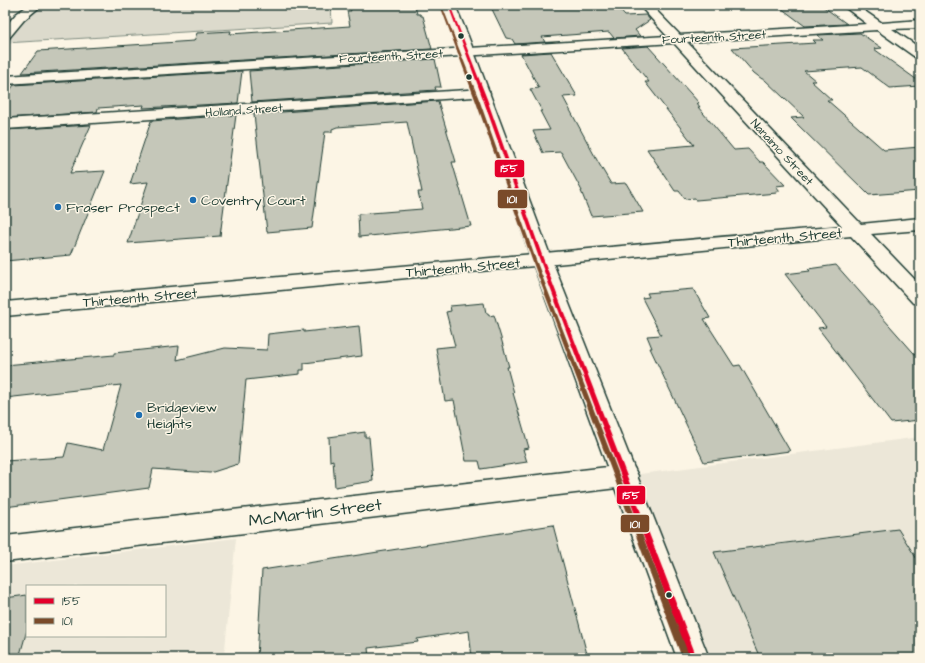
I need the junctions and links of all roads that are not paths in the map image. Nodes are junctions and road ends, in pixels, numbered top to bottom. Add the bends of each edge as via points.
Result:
1 (36, 5) edge
2 (449, 5) edge
3 (645, 5) edge
4 (848, 5) edge
5 (920, 24) edge
6 (880, 27) junction
7 (5, 35) edge
8 (676, 39) junction
9 (468, 52) junction
10 (920, 54) edge
11 (5, 80) edge
12 (483, 93) junction
13 (5, 124) edge
14 (920, 224) edge
15 (855, 230) junction
16 (541, 259) junction
17 (920, 298) edge
18 (5, 310) edge
19 (625, 476) junction
20 (5, 549) edge
21 (693, 658) edge

1 - 7 street via 20,17
2 - 9 street
3 - 8 street, Nanaimo Street
4 - 6 street
5 - 6 street, Fourteenth Street
6 - 8 street, Fourteenth Street
6 - 10 street
8 - 9 street, Fourteenth Street
8 - 15 street, Nanaimo Street
9 - 11 street, Fourteenth Street
9 - 12 street
12 - 13 street, Holland Street
12 - 16 street
14 - 15 street, Thirteenth Street
15 - 16 street, Thirteenth Street
15 - 17 street, Nanaimo Street
16 - 18 street, Thirteenth Street
16 - 19 street
19 - 20 street, McMartin Street
19 - 21 street

